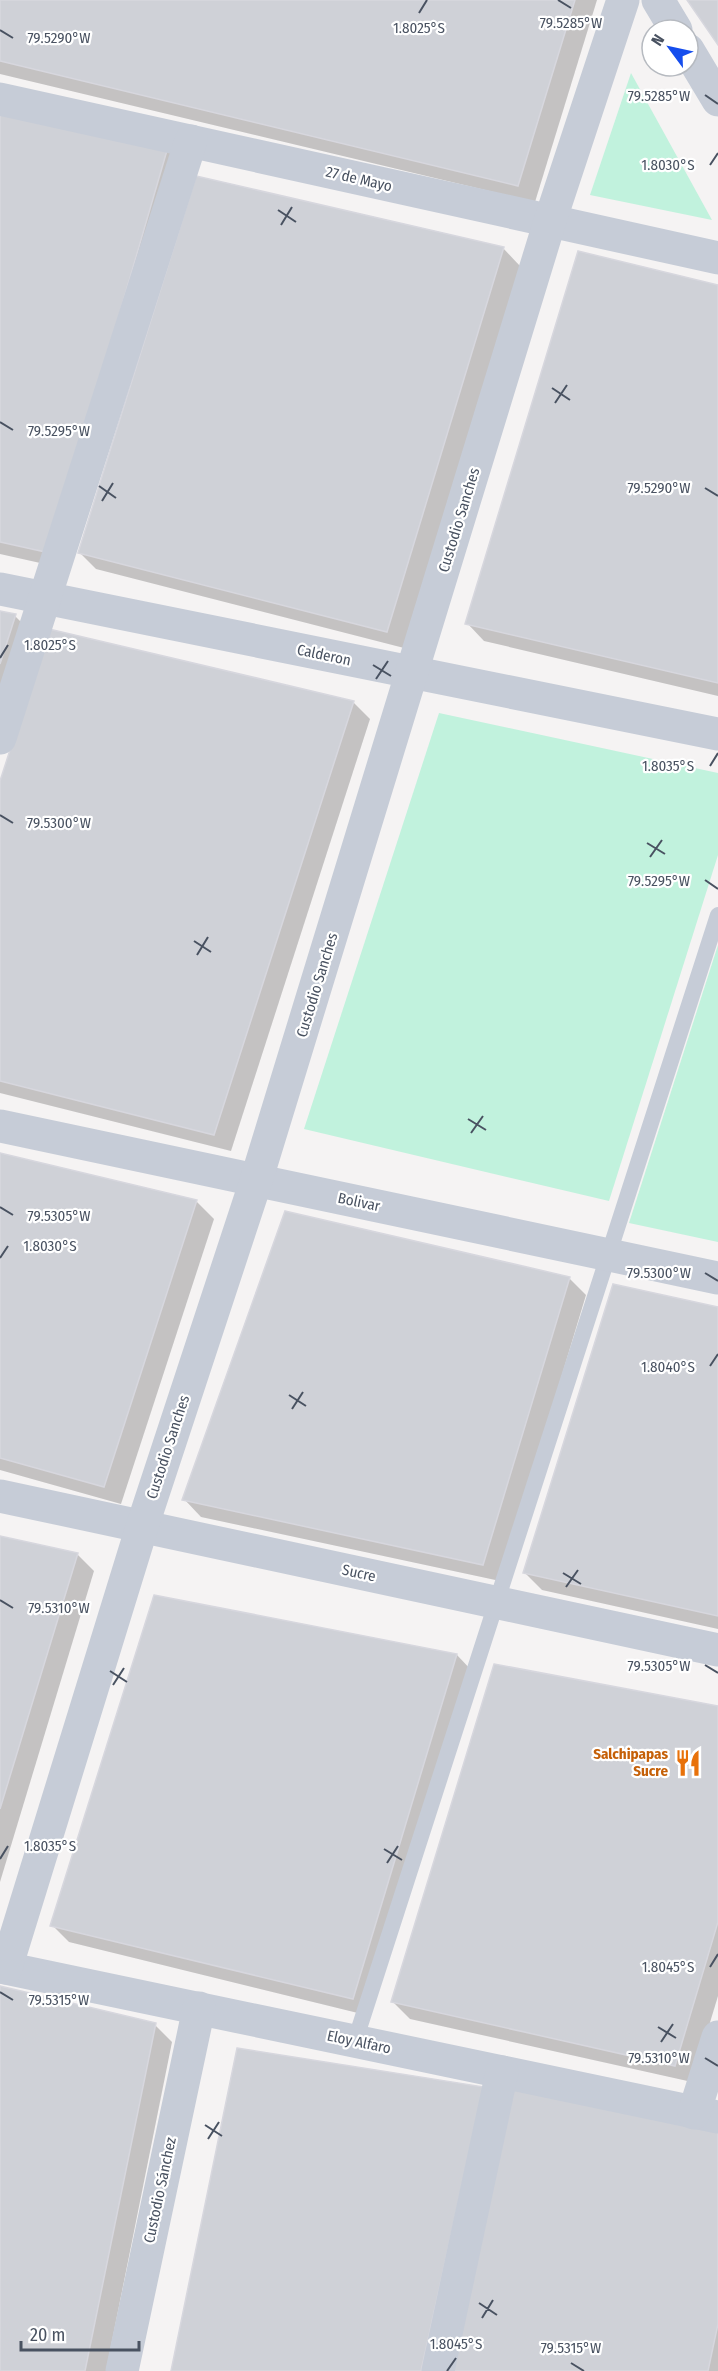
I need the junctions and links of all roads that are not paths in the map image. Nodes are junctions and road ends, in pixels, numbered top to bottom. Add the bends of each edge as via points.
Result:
1 (623, 0) edge
2 (658, 0) edge
3 (669, 18) edge
4 (700, 70) edge
5 (0, 99) edge
6 (718, 100) edge
7 (191, 141) junction
8 (549, 221) junction
9 (718, 258) edge
10 (0, 589) edge
11 (45, 598) junction
12 (412, 674) junction
13 (718, 734) edge
14 (0, 738) edge
15 (718, 915) edge
16 (0, 1126) edge
17 (256, 1180) junction
18 (608, 1255) junction
19 (718, 1278) edge
20 (0, 1496) edge
21 (142, 1527) junction
22 (496, 1602) junction
23 (718, 1650) edge
24 (3, 1967) edge
25 (199, 2008) junction
26 (718, 2037) edge
27 (355, 2041) junction
28 (502, 2072) junction
29 (706, 2115) edge
30 (122, 2371) edge
31 (438, 2371) edge

1 - 8 street, Custodio Sanches
2 - 3 street
4 - 6 street
5 - 7 street, 27 de Mayo
7 - 8 street, 27 de Mayo
7 - 11 street
8 - 9 street, 27 de Mayo
8 - 12 street, Custodio Sanches
10 - 11 street, Calderon
11 - 12 street, Calderon
11 - 14 street
12 - 13 street, Calderon
12 - 17 street, Custodio Sanches
15 - 18 lane
16 - 17 street, Bolivar
17 - 18 street, Bolivar
17 - 21 street, Custodio Sanches
18 - 19 street, Bolivar
18 - 22 lane
20 - 21 street, Sucre
21 - 22 street, Sucre
21 - 24 street, Custodio Sanches
22 - 23 street, Sucre
22 - 27 lane
24 - 25 street, Eloy Alfaro
25 - 27 street, Eloy Alfaro
25 - 30 street, Custodio Sánchez
26 - 29 street
27 - 28 street, Eloy Alfaro
28 - 29 street, Eloy Alfaro
28 - 31 street

